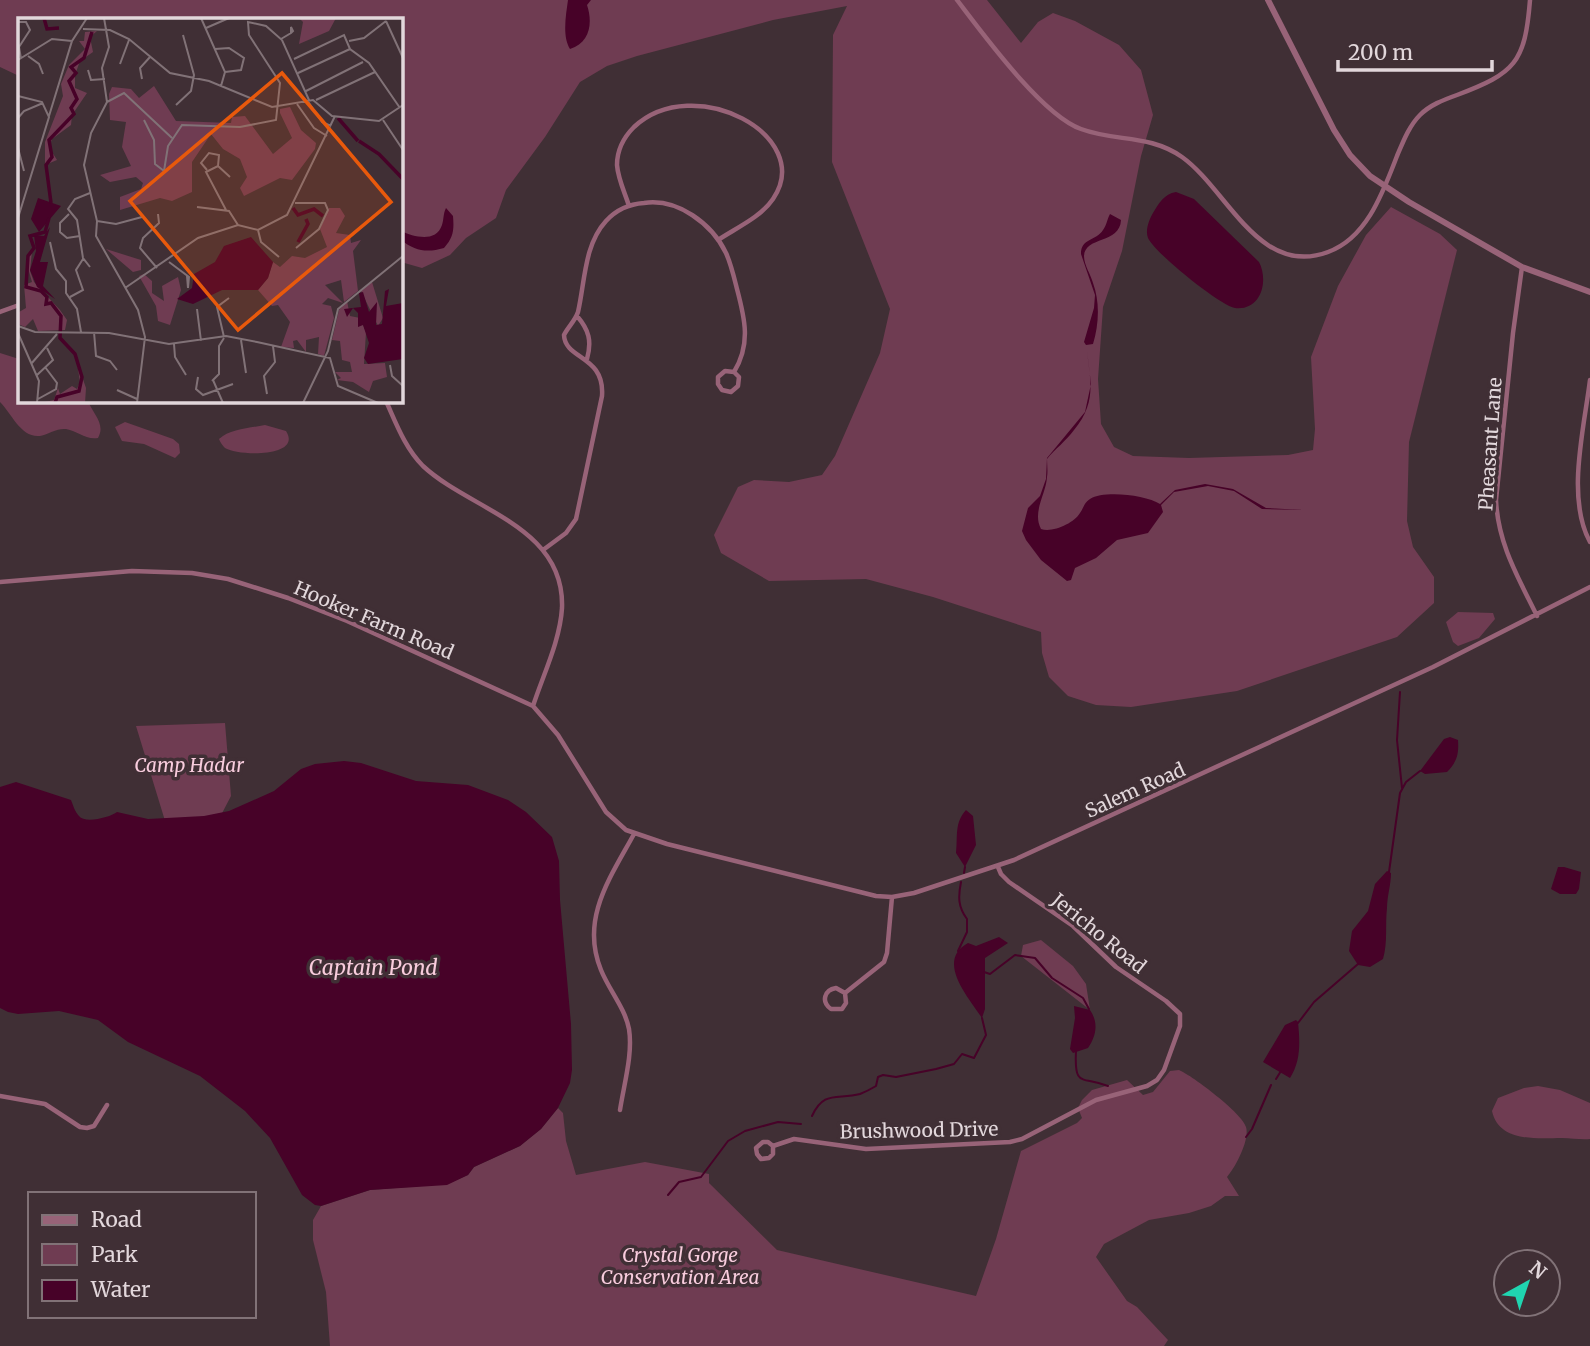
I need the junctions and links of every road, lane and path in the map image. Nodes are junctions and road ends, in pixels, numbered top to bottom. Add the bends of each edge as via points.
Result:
1 (957, 0) edge
2 (1268, 0) edge
3 (1530, 0) edge
4 (1385, 186) junction
5 (629, 206) junction
6 (718, 240) junction
7 (1522, 267) junction
8 (1590, 292) edge
9 (18, 305) edge
10 (0, 312) edge
11 (577, 316) junction
12 (587, 359) junction
13 (734, 372) junction
14 (1590, 380) edge
15 (386, 402) edge
16 (1590, 542) edge
17 (542, 550) junction
18 (0, 582) edge
19 (1590, 587) edge
20 (1537, 616) junction
21 (533, 706) junction
22 (634, 834) junction
23 (667, 845) joint
24 (998, 867) junction
25 (892, 897) junction
26 (845, 993) junction
27 (1181, 1020) joint
28 (0, 1096) edge
29 (107, 1105) dead end
30 (620, 1110) dead end
31 (773, 1146) junction

1 - 4 street via 1052,111 1077,128 1150,142 1171,151 1195,169 1255,236 1275,250 1316,255 1344,244 1358,232
2 - 4 street via 1343,145
3 - 4 street via 1525,41 1515,63 1497,78 1425,110 1410,128
4 - 7 street
5 - 6 street via 648,202 671,205 703,223
5 - 6 street via 617,164 629,132 670,108 700,105 729,111 750,122 771,144 781,178 776,195 764,209
5 - 11 street via 610,217 595,236
6 - 13 street via 731,267 746,326 744,350
7 - 8 street
7 - 20 street, Pheasant Lane via 1496,500 1508,558
9 - 10 street
11 - 12 street via 590,338
11 - 12 street via 564,340
12 - 17 street via 603,390 581,502 570,529
13 - 13 street via 720,375 722,390 731,392 738,386
14 - 16 street via 1578,495 1580,519
15 - 17 street via 408,447 423,466 519,528
17 - 21 street via 558,583 562,607
18 - 21 street, Hooker Farm Road via 132,572 216,576 318,609
19 - 20 street, Salem Road
20 - 24 street, Salem Road
21 - 22 street, Hooker Farm Road via 558,735 606,811
22 - 23 street, Hooker Farm Road
22 - 30 street via 603,891 593,925 597,961 624,1014 630,1037
23 - 25 street, Salem Road
24 - 25 street, Salem Road
24 - 27 street, Jericho Road via 1009,882 1073,926 1116,967 1171,1005
25 - 26 street via 885,959
26 - 26 street via 829,990 825,1004 842,1009
27 - 31 street, Brushwood Drive via 1157,1080 1096,1100 1022,1139 866,1149 800,1140
28 - 29 street via 45,1104 87,1128
31 - 31 street, Brushwood Drive via 760,1143 757,1154 769,1158

